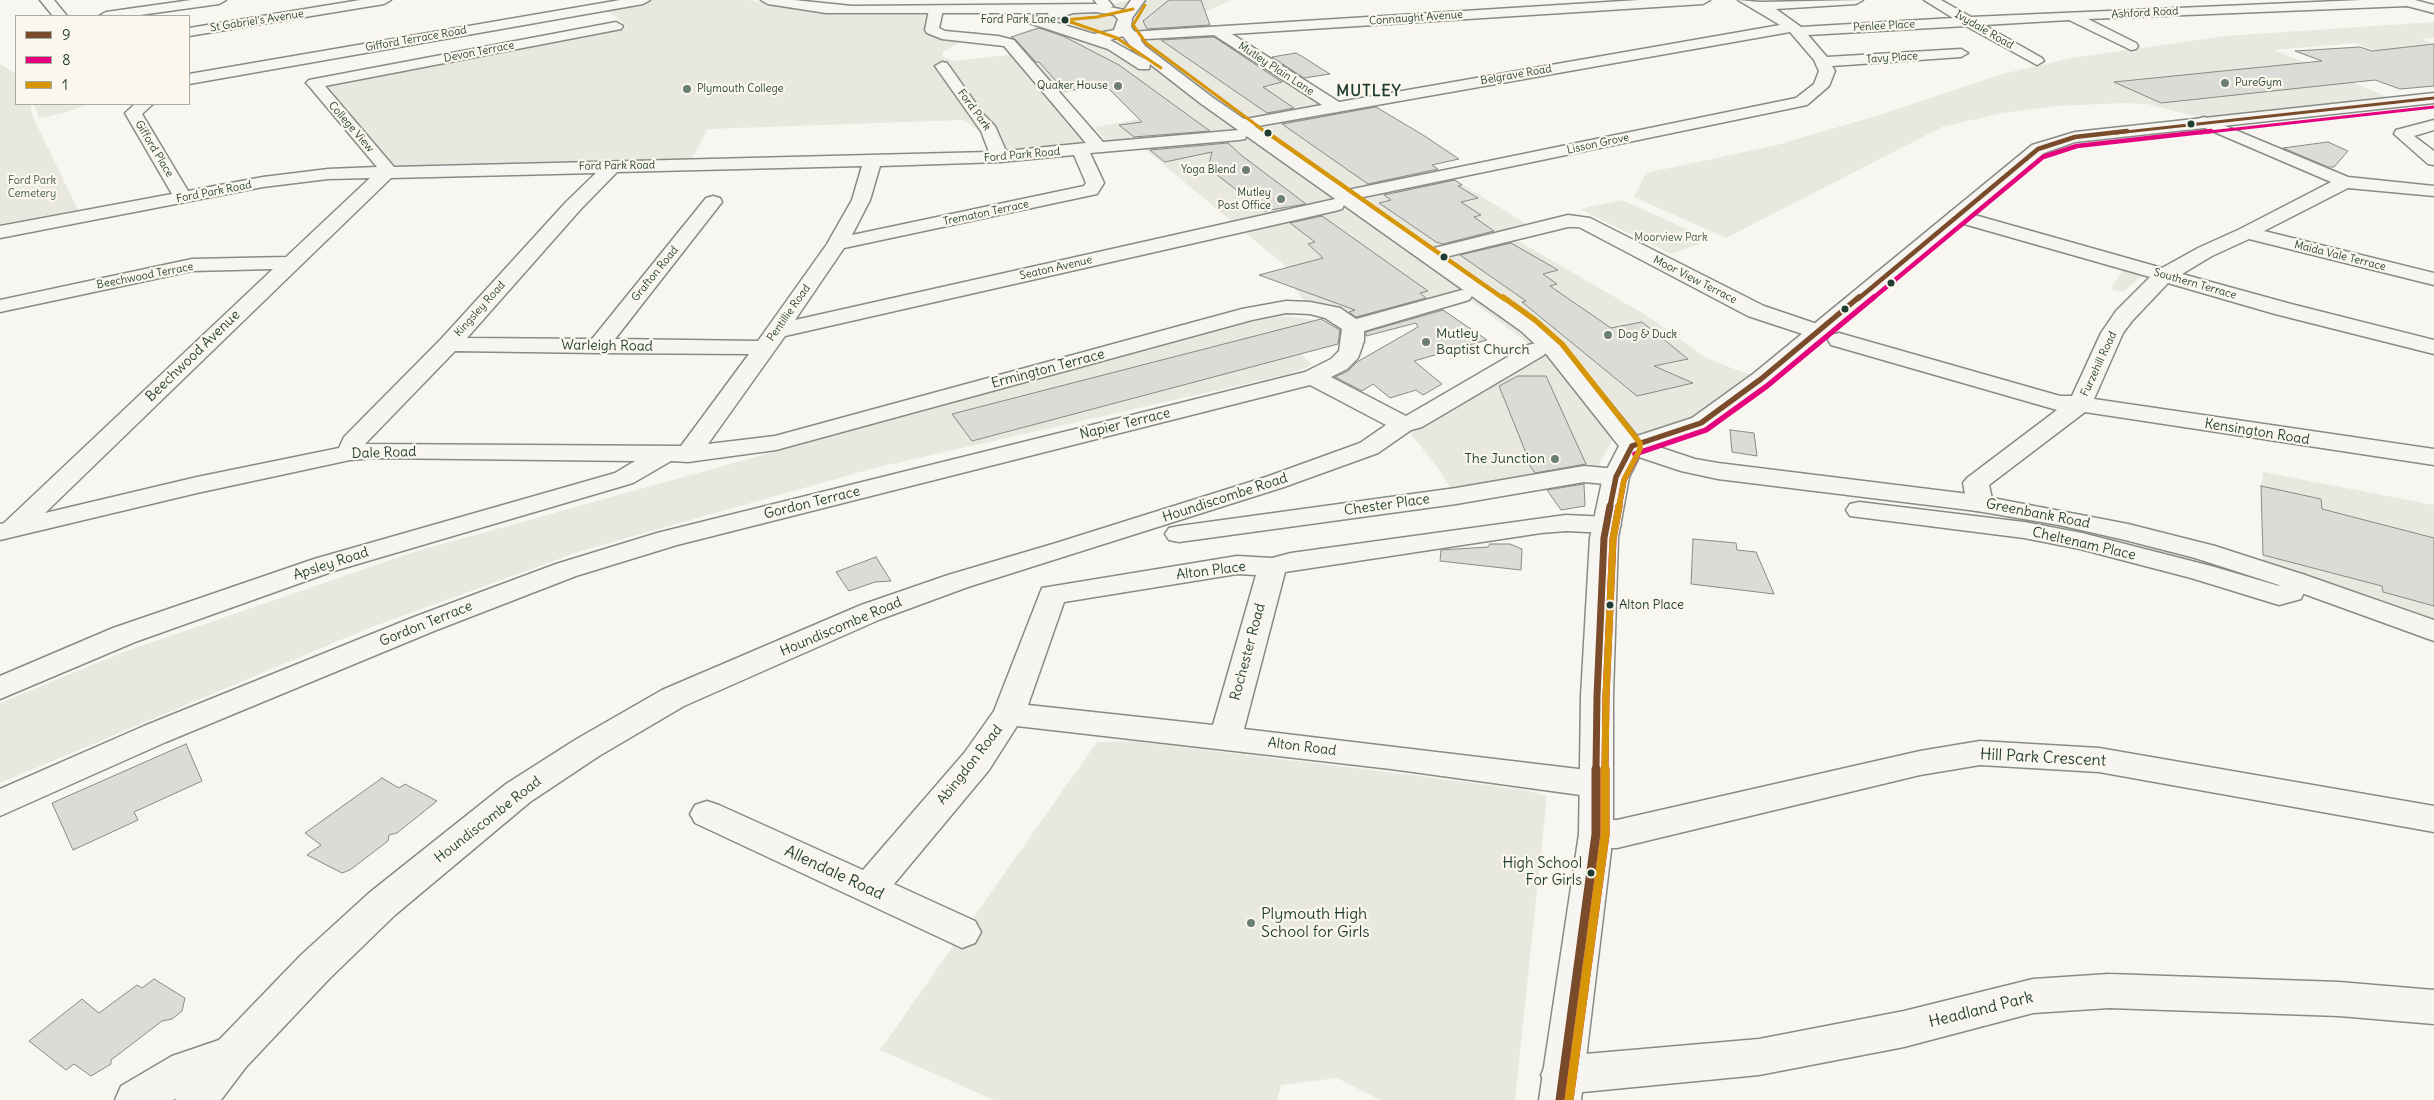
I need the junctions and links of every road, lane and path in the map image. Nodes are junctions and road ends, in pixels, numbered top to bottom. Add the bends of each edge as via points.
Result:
1 (47, 0) edge
2 (219, 0) edge
3 (384, 0) edge
4 (638, 0) edge
5 (643, 0) edge
6 (768, 0) edge
7 (1131, 0) edge
8 (1138, 0) edge
9 (1703, 0) edge
10 (1745, 0) edge
11 (1856, 0) edge
12 (1931, 0) edge
13 (2408, 1) edge
14 (2047, 4) dead end
15 (1101, 5) edge
16 (1759, 6) junction
17 (594, 8) junction
18 (1071, 9) junction
19 (2434, 9) edge
20 (936, 10) junction
21 (976, 10) junction
22 (59, 15) edge
23 (113, 15) edge
24 (2071, 16) junction
25 (1969, 22) junction
26 (1052, 25) junction
27 (1126, 27) junction
28 (1795, 29) junction
29 (1216, 30) junction
30 (190, 32) edge
31 (1093, 38) junction
32 (2131, 46) dead end
33 (1961, 53) dead end
34 (2037, 61) dead end
35 (1823, 62) junction
36 (942, 66) dead end
37 (190, 80) edge
38 (314, 83) joint
39 (2434, 98) edge
40 (144, 105) edge
41 (1336, 107) junction
42 (2204, 122) junction
43 (2434, 126) edge
44 (1244, 131) junction
45 (1100, 148) junction
46 (1080, 150) junction
47 (1000, 156) junction
48 (2434, 160) edge
49 (872, 162) junction
50 (613, 166) junction
51 (387, 172) junction
52 (2345, 182) junction
53 (2434, 191) edge
54 (183, 198) junction
55 (1340, 200) junction
56 (713, 202) dead end
57 (1957, 216) junction
58 (0, 232) edge
59 (2247, 233) junction
60 (837, 244) junction
61 (1429, 254) junction
62 (291, 263) junction
63 (2164, 276) junction
64 (2434, 279) edge
65 (1462, 296) junction
66 (0, 306) edge
67 (1353, 327) junction
68 (1818, 332) junction
69 (771, 340) junction
70 (1839, 340) dead end
71 (449, 344) junction
72 (598, 346) junction
73 (2434, 347) edge
74 (1536, 350) junction
75 (1569, 370) junction
76 (1313, 377) junction
77 (2080, 404) junction
78 (1403, 424) junction
79 (776, 443) joint
80 (1632, 446) junction
81 (350, 453) junction
82 (676, 455) junction
83 (2434, 457) edge
84 (1605, 475) junction
85 (868, 489) joint
86 (1977, 502) junction
87 (1859, 510) dead end
88 (1608, 525) junction
89 (3, 529) edge
90 (1179, 534) dead end
91 (1272, 567) junction
92 (2295, 581) junction
93 (1052, 595) joint
94 (2434, 631) edge
95 (0, 688) edge
96 (1009, 714) junction
97 (1225, 738) junction
98 (1595, 784) junction
99 (0, 803) edge
100 (707, 814) dead end
101 (2434, 819) edge
102 (1596, 834) junction
103 (868, 889) junction
104 (962, 932) dead end
105 (2434, 1007) edge
106 (232, 1054) junction
107 (1561, 1088) edge
108 (136, 1100) edge
109 (196, 1100) edge

1 - 22 street
2 - 23 street
3 - 30 street, St Gabriel's Avenue
4 - 5 street, Gifford Terrace Road
4 - 17 street, Gifford Terrace Road
6 - 20 street via 826,9
7 - 15 street
8 - 27 street
9 - 29 street, Connaught Avenue
10 - 16 street
11 - 16 street
12 - 25 street, Ivydale Road
13 - 19 street, Ashford Road
13 - 24 street, Ashford Road
14 - 24 street
15 - 18 street
15 - 27 street via 1118,12
16 - 28 street
17 - 37 street, Gifford Terrace Road
17 - 38 street, Devon Terrace via 616,26
18 - 21 street
18 - 26 street via 1054,15 1050,19
20 - 21 street
20 - 45 street via 932,30 1009,43
21 - 26 street via 1025,17
24 - 25 street, Ashford Road
24 - 32 street
25 - 28 street, Penlee Place
25 - 34 street, Ivydale Road
26 - 31 street
27 - 29 street, Connaught Avenue
27 - 31 street via 1119,33
27 - 44 street via 1140,49
28 - 35 street
28 - 41 street, Belgrave Road
29 - 41 street, Mutley Plain Lane
31 - 44 street via 1130,56
33 - 35 street, Tavy Place
35 - 55 street, Lisson Grove via 1827,71 1821,86 1801,102
36 - 47 street, Ford Park via 989,130
38 - 51 street, College View
39 - 42 street
40 - 54 street, Gifford Place via 133,113
41 - 44 street, Belgrave Road
42 - 52 street
42 - 57 street via 2054,142 2038,150
43 - 48 street via 2402,134
44 - 45 street, Ford Park Road
44 - 55 street
45 - 46 street, Ford Park Road
46 - 47 street, Ford Park Road
46 - 60 street, Trematon Terrace via 1095,183 1091,190
47 - 49 street, Ford Park Road
49 - 50 street, Ford Park Road
49 - 60 street, Pentillie Road via 861,200
50 - 51 street, Ford Park Road
50 - 71 street, Kingsley Road
51 - 54 street, Ford Park Road via 287,179
51 - 62 street, Beechwood Avenue
52 - 53 street
52 - 59 street, Furzehill Road
54 - 58 street, Ford Park Road
55 - 61 street
55 - 65 street
55 - 69 street, Seaton Avenue
56 - 72 street, Grafton Road
57 - 63 street, Southern Terrace
57 - 68 street
59 - 63 street, Furzehill Road
59 - 64 street, Maida Vale Terrace
60 - 69 street, Pentillie Road
61 - 68 street, Moor View Terrace via 1568,221 1583,222 1756,311
61 - 75 street via 1529,326 1555,350
62 - 66 street, Beechwood Terrace via 192,265
62 - 89 street, Beechwood Avenue
63 - 73 street, Southern Terrace
63 - 77 street, Furzehill Road via 2124,316 2112,333
65 - 67 street
65 - 74 street
67 - 76 street, Napier Terrace via 1350,353 1339,364
67 - 79 street, Ermington Terrace via 1332,314 1310,308 1286,307 1250,314
68 - 80 street via 1701,424
69 - 72 street, Warleigh Road
69 - 82 street, Pentillie Road
70 - 77 street, Kensington Road via 2059,403
71 - 72 street, Warleigh Road
71 - 81 street, Kingsley Road via 353,442
74 - 75 street
74 - 78 street, Houndiscombe Road via 1413,422
75 - 80 street
76 - 78 street
76 - 85 street, Napier Terrace
77 - 83 street, Kensington Road
77 - 86 street, Furzehill Road via 1976,484
78 - 106 street, Houndiscombe Road via 1369,448 1276,482 958,581 871,612 673,698 518,793 382,904 314,967
79 - 82 street, Dale Road
80 - 84 street
80 - 86 street, Greenbank Road via 1690,466 1718,471
81 - 82 street, Dale Road
81 - 89 street, Dale Road
82 - 95 street, Apsley Road via 624,478 324,565 124,635
84 - 88 street
84 - 90 street, Chester Place via 1584,474 1456,496
85 - 99 street, Gordon Terrace via 667,539 566,570 155,734
86 - 92 street, Greenbank Road via 2128,532
87 - 92 street, Cheltenam Place via 2024,530 2082,541 2279,596 2291,593
88 - 91 street, Alton Place via 1541,525
88 - 98 street via 1603,548
91 - 93 street, Alton Place via 1237,565
91 - 97 street, Rochester Road
92 - 94 street, Greenbank Road
93 - 96 street, Abingdon Road
96 - 97 street, Alton Road
96 - 103 street, Abingdon Road via 977,761
97 - 98 street, Alton Road
98 - 102 street
100 - 103 street, Allendale Road
101 - 102 street, Hill Park Crescent via 2099,760 1980,753 1923,763 1617,834
102 - 107 street
103 - 104 street, Allendale Road
105 - 107 street, Headland Park via 2339,999 2118,992 2033,996 1904,1029 1759,1057
106 - 108 street, Houndiscombe Road via 186,1069
106 - 109 street, Houndiscombe Road

